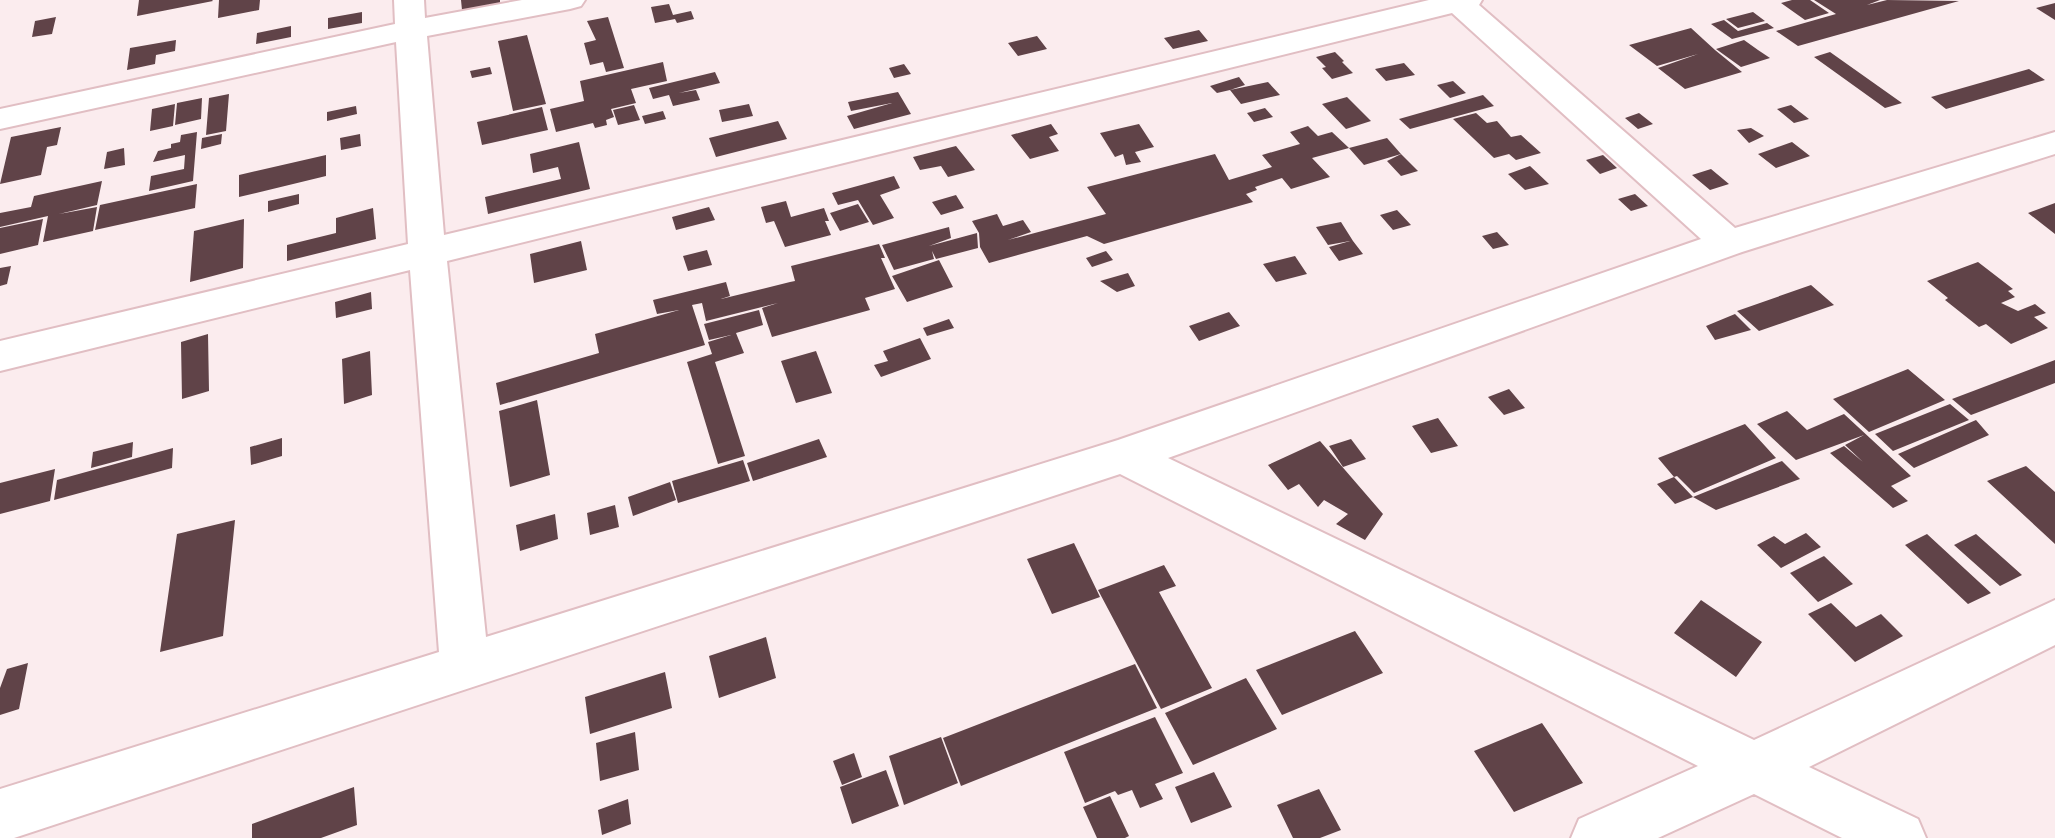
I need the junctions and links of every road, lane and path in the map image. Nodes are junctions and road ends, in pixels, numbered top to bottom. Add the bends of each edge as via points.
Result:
1 (570, 0) edge
2 (1460, 1) edge
3 (410, 15) edge
4 (0, 119) edge
5 (2055, 143) edge
6 (1729, 243) junction
7 (427, 252) junction
8 (0, 356) edge
9 (1123, 456) junction
10 (2055, 621) edge
11 (465, 667) junction
12 (1754, 767) junction
13 (0, 816) edge
14 (1598, 838) edge
15 (1899, 838) edge

1 - 3 street
2 - 6 street
2 - 7 street
3 - 4 street
3 - 7 street
5 - 6 street
6 - 9 street
7 - 8 street
7 - 11 street
9 - 11 street
9 - 12 street
10 - 12 street
11 - 13 street
12 - 14 street
12 - 15 street

